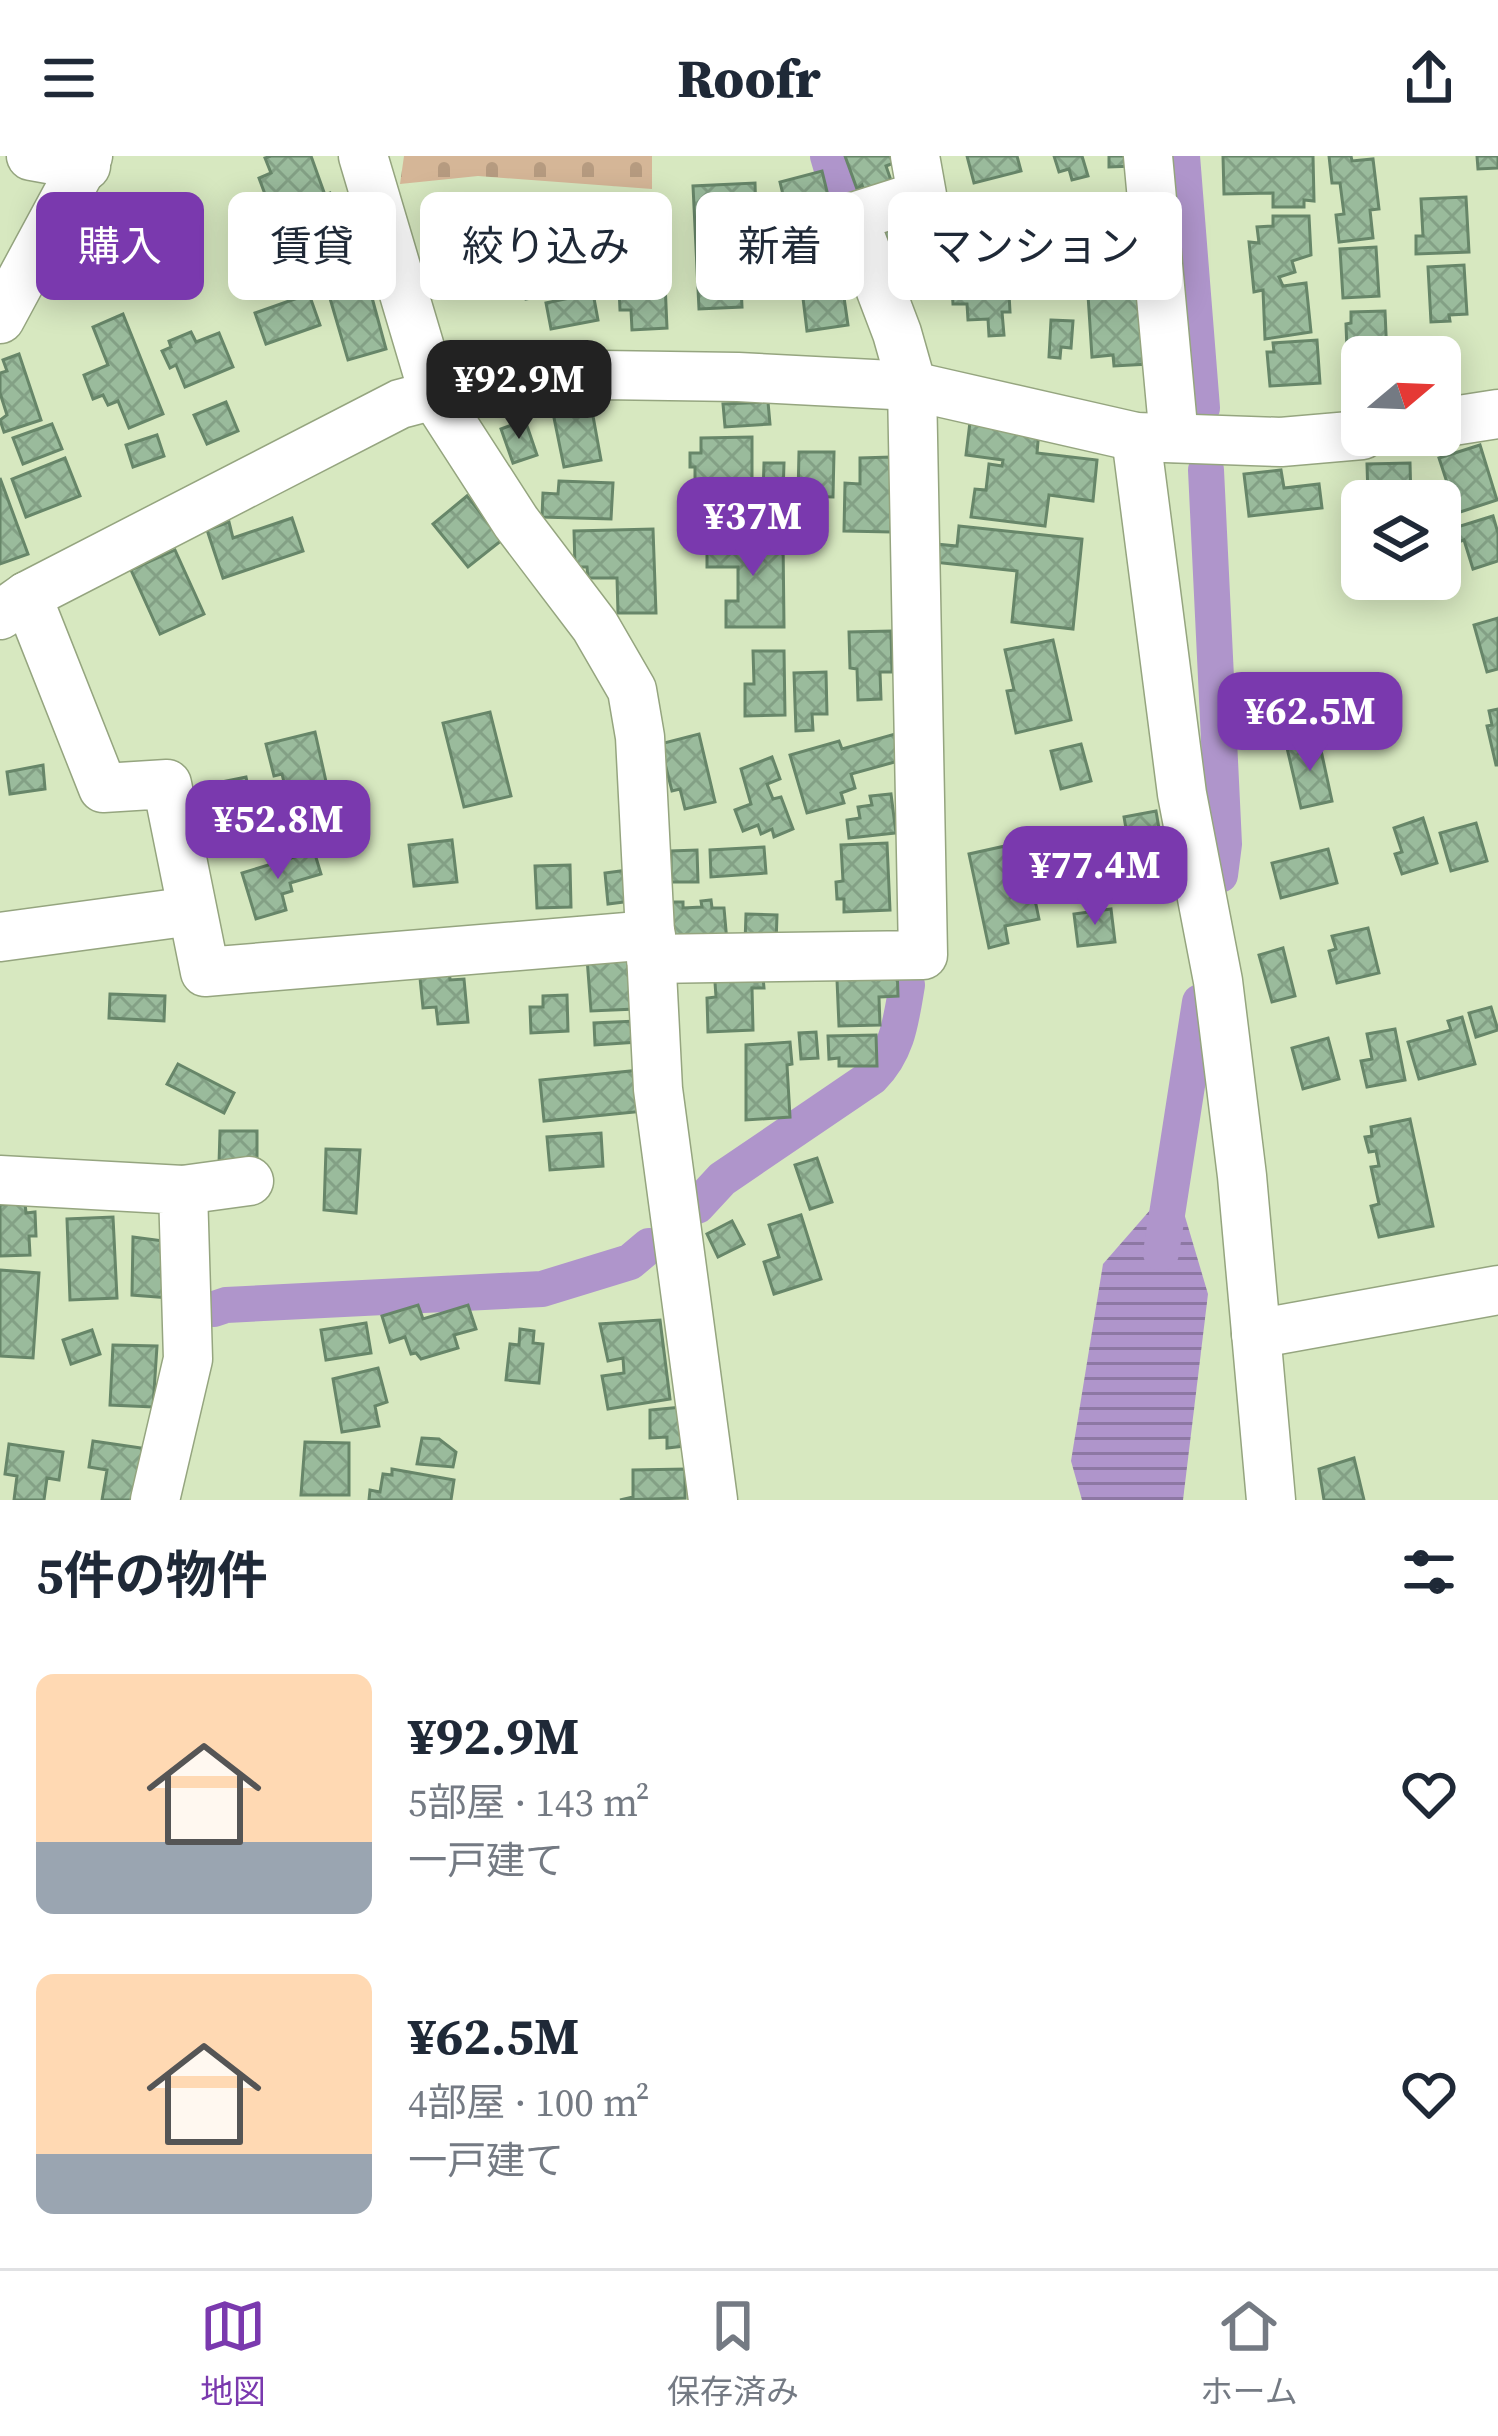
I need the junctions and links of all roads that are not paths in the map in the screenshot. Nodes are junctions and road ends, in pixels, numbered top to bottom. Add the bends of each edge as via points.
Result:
1 (31, 156) edge
2 (363, 156) edge
3 (915, 156) edge
4 (1148, 156) edge
5 (87, 161) edge
6 (0, 320) edge
7 (912, 386) junction
8 (434, 395) junction
9 (1498, 414) edge
10 (1461, 420) edge
11 (1341, 437) edge
12 (1155, 438) junction
13 (14, 605) edge
14 (192, 911) junction
15 (0, 937) edge
16 (651, 947) junction
17 (0, 1180) edge
18 (249, 1180) dead end
19 (183, 1190) junction
20 (1498, 1290) edge
21 (1256, 1334) junction
22 (155, 1500) edge
23 (713, 1500) edge
24 (1271, 1500) edge

1 - 5 street
2 - 8 street
3 - 7 street via 922,195 853,217
4 - 12 street
5 - 6 street
7 - 8 street via 602,376
7 - 12 street
7 - 16 street via 923,955
8 - 13 street via 400,404
8 - 16 street via 632,690
9 - 10 street
11 - 12 street
12 - 21 street via 1182,794 1218,981
13 - 14 street via 103,788 167,784
14 - 15 street
14 - 16 street via 205,972
16 - 23 street via 658,1089
17 - 19 street
18 - 19 street
19 - 22 street via 188,1359
20 - 21 street
21 - 24 street

